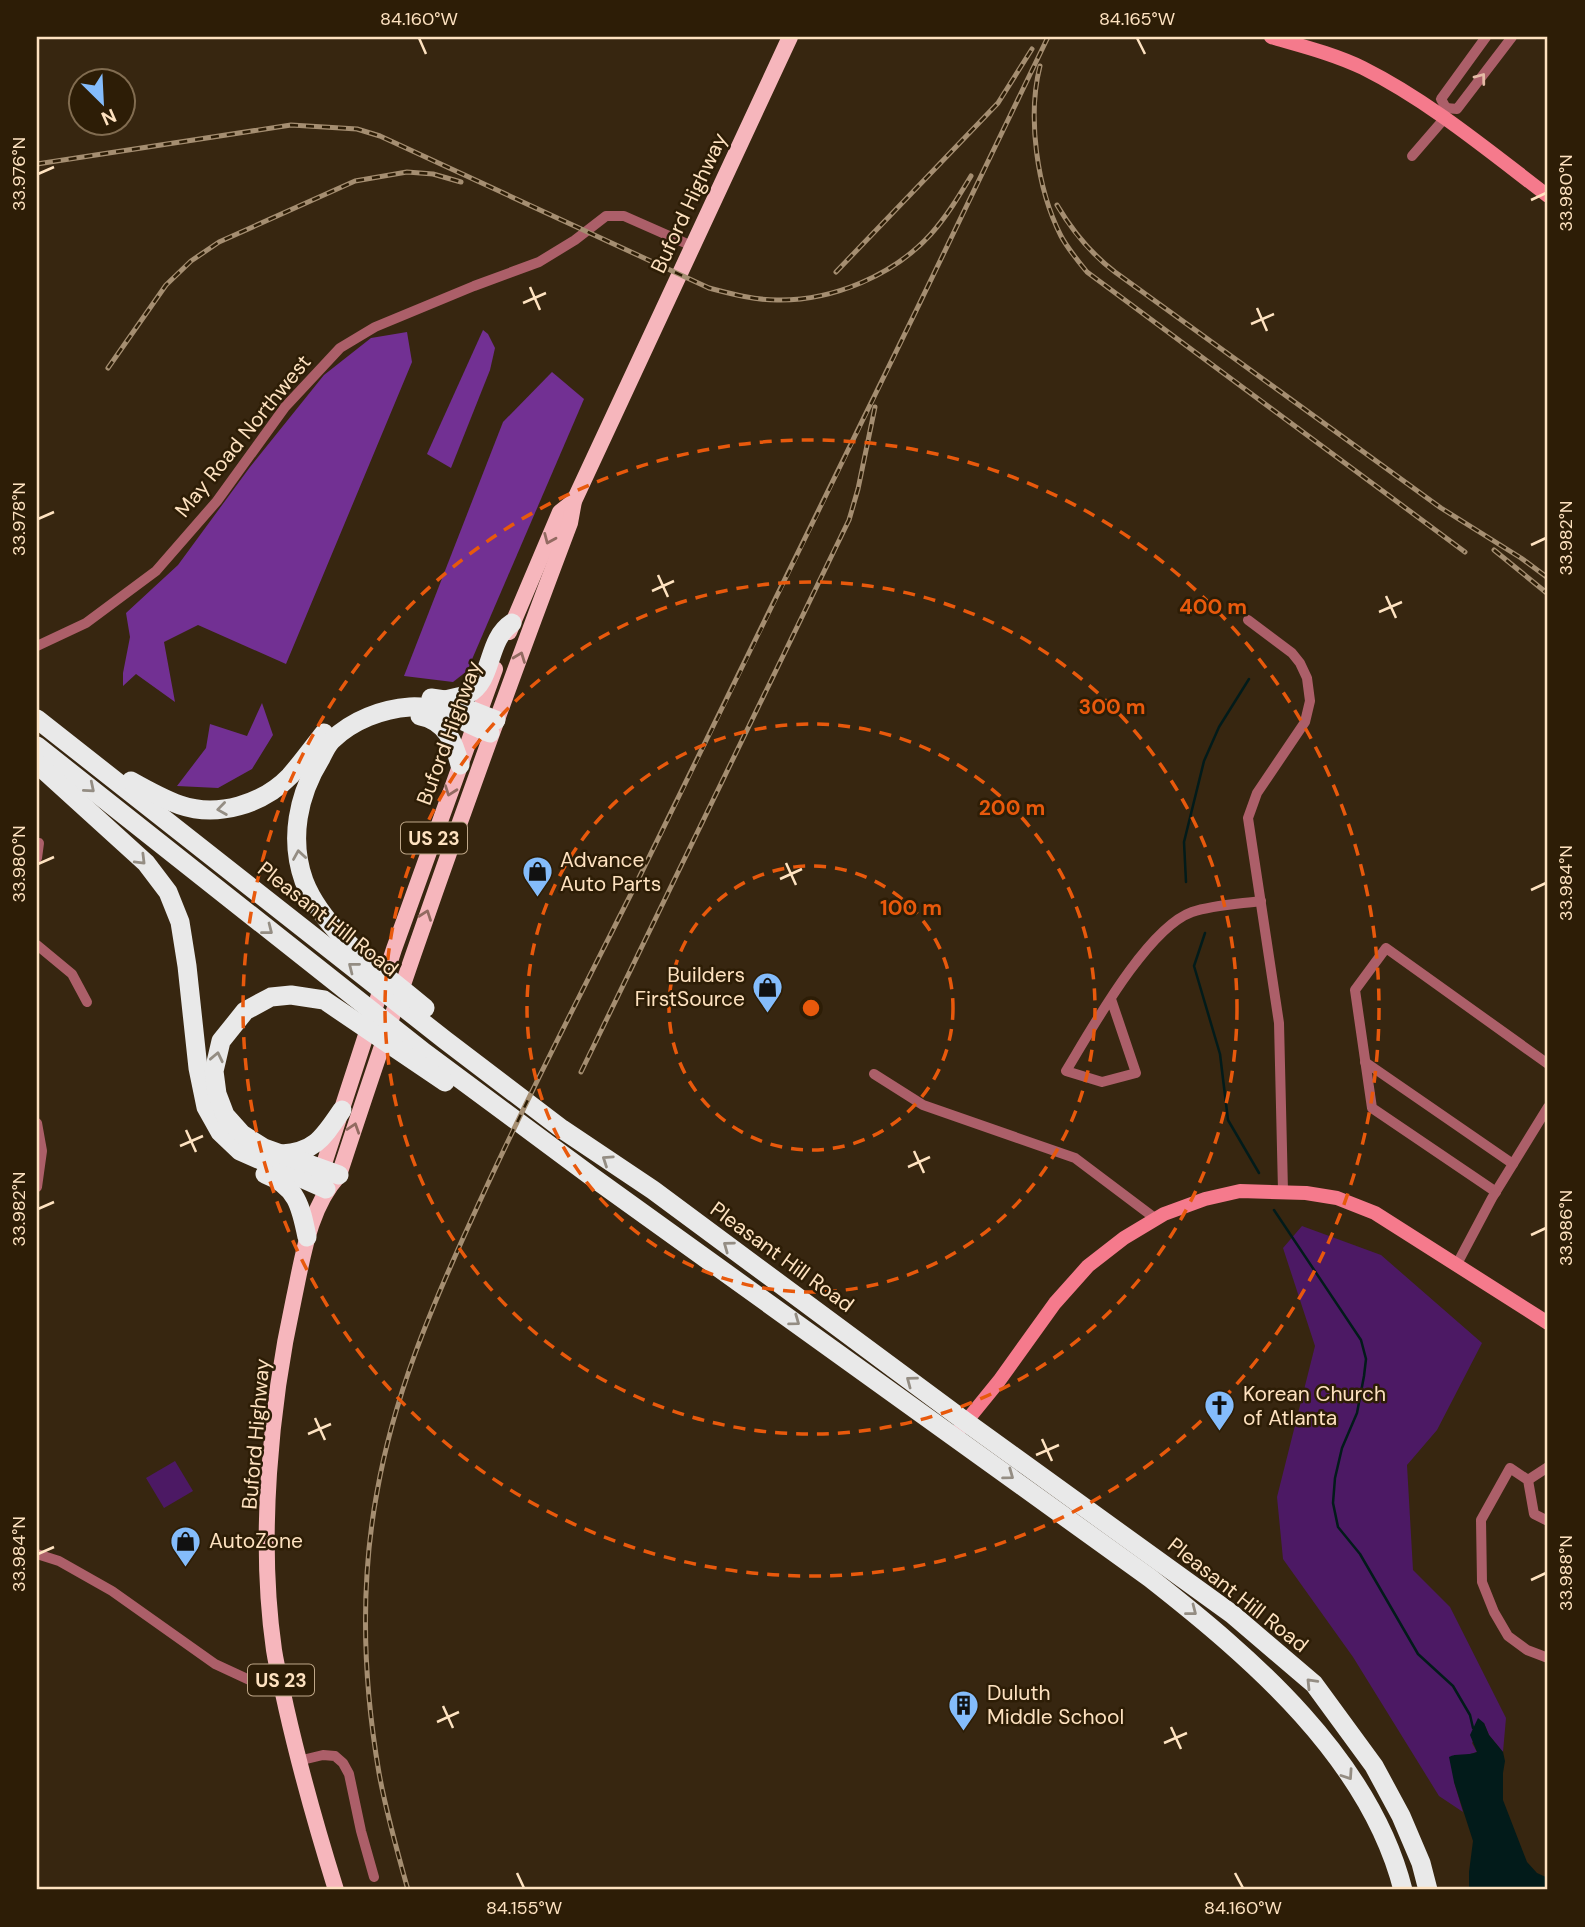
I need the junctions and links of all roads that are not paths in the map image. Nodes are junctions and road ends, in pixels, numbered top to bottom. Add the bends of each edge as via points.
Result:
1 (790, 37) edge
2 (1271, 37) edge
3 (1486, 37) edge
4 (1512, 37) edge
5 (1444, 114) junction
6 (1412, 156) dead end
7 (1548, 196) edge
8 (692, 246) junction
9 (574, 501) junction
10 (1248, 620) dead end
11 (512, 623) junction
12 (37, 646) edge
13 (445, 699) junction
14 (38, 719) edge
15 (484, 723) junction
16 (37, 746) edge
17 (88, 759) junction
18 (37, 764) edge
19 (460, 765) junction
20 (309, 777) junction
21 (38, 843) edge
22 (37, 858) edge
23 (1261, 901) junction
24 (37, 945) edge
25 (187, 966) junction
26 (1111, 999) junction
27 (87, 1002) dead end
28 (1365, 1062) junction
29 (1548, 1064) edge
30 (874, 1074) dead end
31 (1548, 1107) edge
32 (342, 1110) junction
33 (37, 1123) edge
34 (562, 1129) junction
35 (280, 1154) junction
36 (1513, 1164) junction
37 (591, 1176) junction
38 (329, 1178) junction
39 (37, 1187) edge
40 (1283, 1191) junction
41 (1496, 1192) junction
42 (1156, 1219) junction
43 (307, 1237) junction
44 (1457, 1264) junction
45 (1548, 1323) edge
46 (960, 1428) junction
47 (1548, 1467) edge
48 (1528, 1480) junction
49 (1548, 1521) edge
50 (37, 1554) edge
51 (1548, 1658) edge
52 (281, 1681) junction
53 (298, 1761) junction
54 (374, 1877) dead end
55 (336, 1890) edge
56 (1403, 1890) edge
57 (1428, 1890) edge

1 - 8 main road, Buford Highway / US 23
2 - 5 street via 1360,66
3 - 5 street via 1441,99
5 -> 4 street via 1457,109
5 - 6 street
5 - 7 street
8 - 9 main road, Buford Highway / US 23
8 - 12 street, May Road Northwest via 624,216 606,216 540,262 375,327 340,348 285,407 217,501 156,571 86,623
9 -> 11 main road, Buford Highway / US 23 via 560,512
15 -> 9 main road, Buford Highway / US 23 via 570,523
10 - 23 street via 1300,663 1311,701 1305,722 1257,793 1248,818
11 - 13 highway via 501,630 480,684 467,694
11 - 15 main road, Buford Highway / US 23
13 - 15 highway
13 -> 17 highway via 404,696 351,711 327,729 272,792 233,807 183,806
14 - 17 highway, Pleasant Hill Road
15 - 19 main road, Buford Highway / US 23
15 - 20 highway via 435,709 410,707 378,713 331,741
38 -> 15 main road, Buford Highway / US 23 via 377,1064
16 -> 37 highway, Pleasant Hill Road via 425,1053
34 -> 17 highway, Pleasant Hill Road
18 -> 25 highway via 146,863 168,892 180,922
19 - 20 highway via 450,735 441,726 408,714 359,728 338,743
19 -> 32 main road, Buford Highway / US 23
34 -> 20 highway via 341,935 320,911 304,881 296,835
21 - 22 street
23 - 26 street via 1191,913 1177,920 1138,957
23 - 40 street via 1279,1023
24 - 27 street via 72,974
25 - 38 highway via 205,1107 220,1132 240,1151
25 - 43 highway via 183,1033 202,1125 235,1160 278,1178 289,1189 300,1203
26 - 26 street via 1098,1020 1066,1071 1101,1082 1136,1073
28 - 29 street via 1354,990 1387,948
28 - 36 street
28 - 41 street via 1372,1108
30 - 42 street via 923,1105 1075,1158
31 - 36 street
32 - 35 highway via 316,1144
32 - 38 main road, Buford Highway / US 23
33 - 39 street via 42,1151
46 -> 34 highway, Pleasant Hill Road via 653,1190
35 -> 37 highway via 242,1135 225,1115 214,1071 221,1041 245,1011 271,997 291,995 324,1000 534,1143
35 - 38 highway
36 - 41 street
37 -> 46 highway, Pleasant Hill Road
38 - 43 main road, Buford Highway / US 23
40 - 42 street via 1240,1191
40 - 44 street via 1337,1198 1375,1213
41 - 44 street
42 - 46 street via 1088,1266
43 - 52 main road, Buford Highway / US 23 via 278,1390 271,1472 266,1565
44 - 45 street
46 -> 56 highway, Pleasant Hill Road via 1269,1677 1334,1753 1376,1816
57 -> 46 highway, Pleasant Hill Road via 1401,1816 1379,1776 1314,1684 1232,1614
47 - 48 street
48 - 49 street via 1534,1514
48 - 51 street via 1510,1468 1481,1520 1482,1581 1508,1636
50 - 52 street via 112,1591 215,1664 258,1684
52 - 53 main road, Buford Highway / US 23
53 - 54 street via 323,1755 335,1756 343,1763
53 - 55 main road, Buford Highway / US 23

